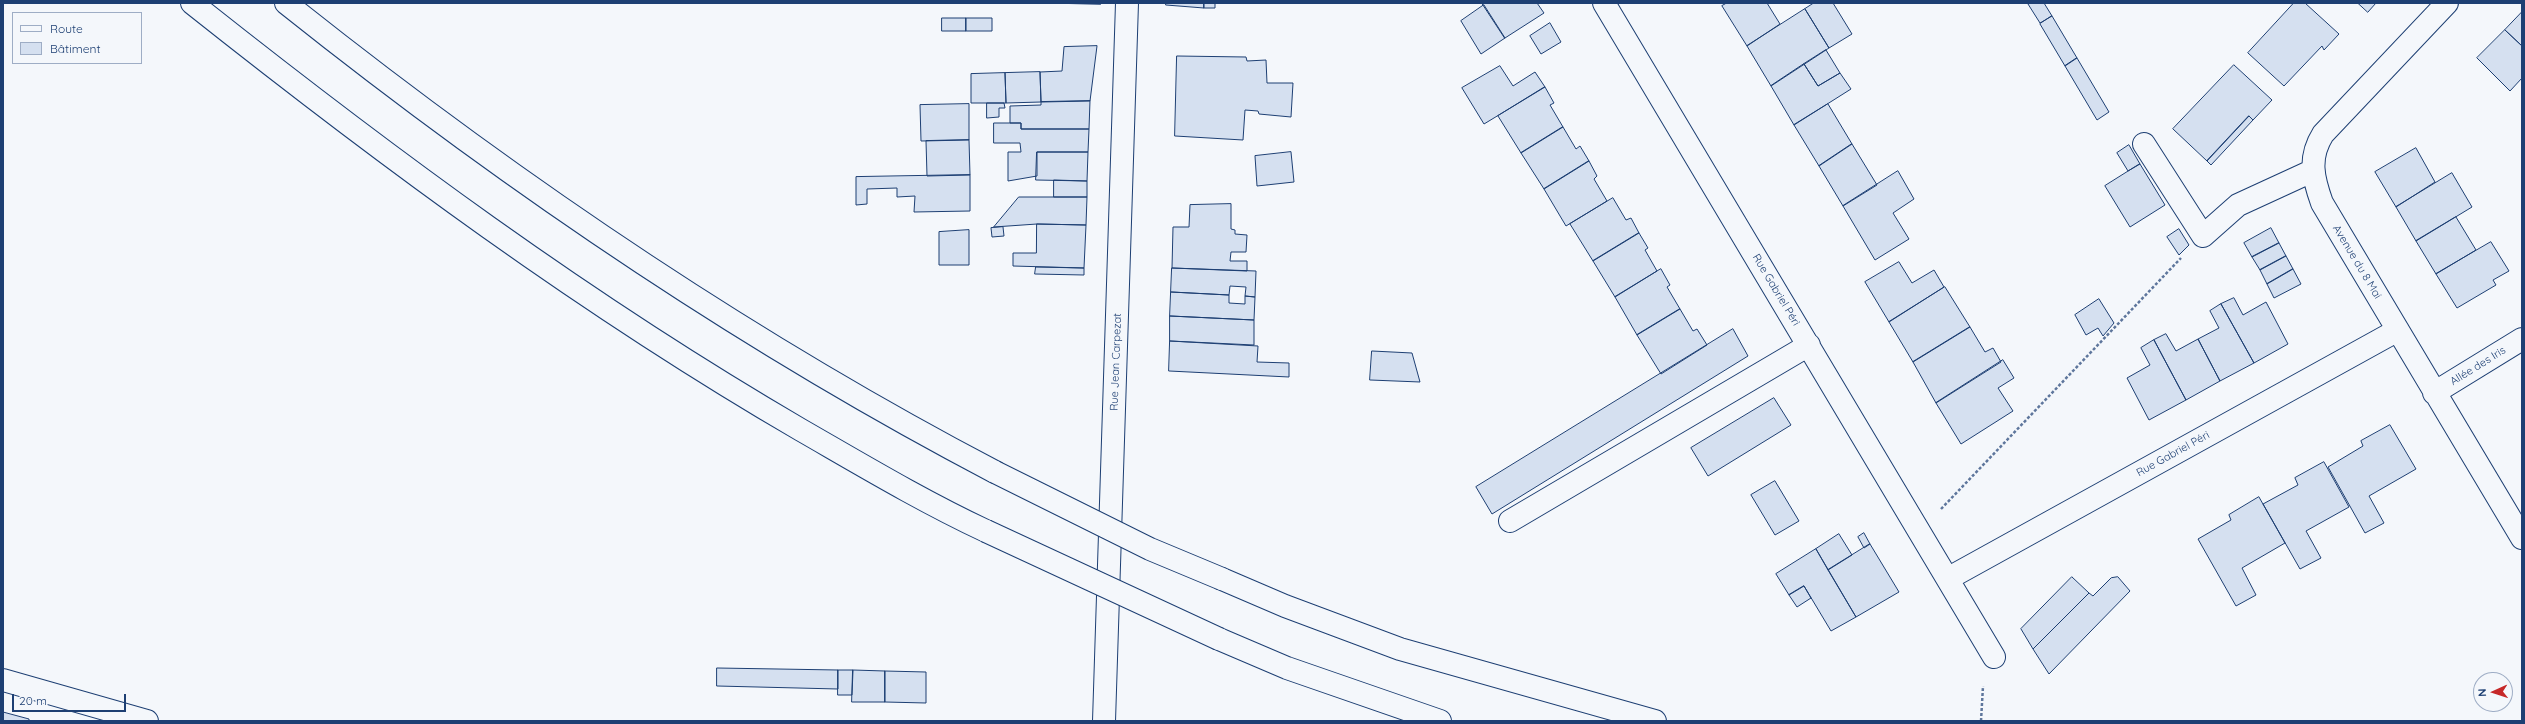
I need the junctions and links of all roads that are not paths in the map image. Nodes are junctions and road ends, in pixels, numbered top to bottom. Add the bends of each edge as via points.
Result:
1 (192, 3) edge
2 (286, 3) edge
3 (1127, 3) edge
4 (1604, 3) edge
5 (2447, 3) edge
6 (2144, 144) dead end
7 (2312, 171) junction
8 (2398, 330) junction
9 (2522, 339) edge
10 (1809, 345) junction
11 (2434, 393) junction
12 (1510, 520) dead end
13 (2522, 538) edge
14 (1949, 578) junction
15 (1994, 657) dead end
16 (3, 680) edge
17 (147, 721) edge
18 (1104, 721) edge
19 (1440, 721) edge
20 (1656, 721) edge

1 - 19 main road, bridge via 371,142 565,282 753,402 920,498 986,531 1287,668
2 - 20 main road, bridge via 368,68 560,208 684,292 878,410 995,472 1150,549 1285,606 1400,649
3 - 18 main road, Rue Jean Carpezat
4 - 10 main road, Rue Gabriel Péri
5 - 7 main road, Avenue du 8 Mai via 2323,134 2316,145
6 - 7 main road via 2203,236 2238,205
7 - 8 main road, Avenue du 8 Mai via 2322,203
8 - 11 main road, Avenue du 8 Mai
8 - 14 main road, Rue Gabriel Péri
9 - 11 main road, Allée des Iris
10 - 12 main road
10 - 14 main road, Rue Gabriel Péri
11 - 13 main road, Avenue du 8 Mai
14 - 15 main road, Rue Gabriel Péri
16 - 17 main road

